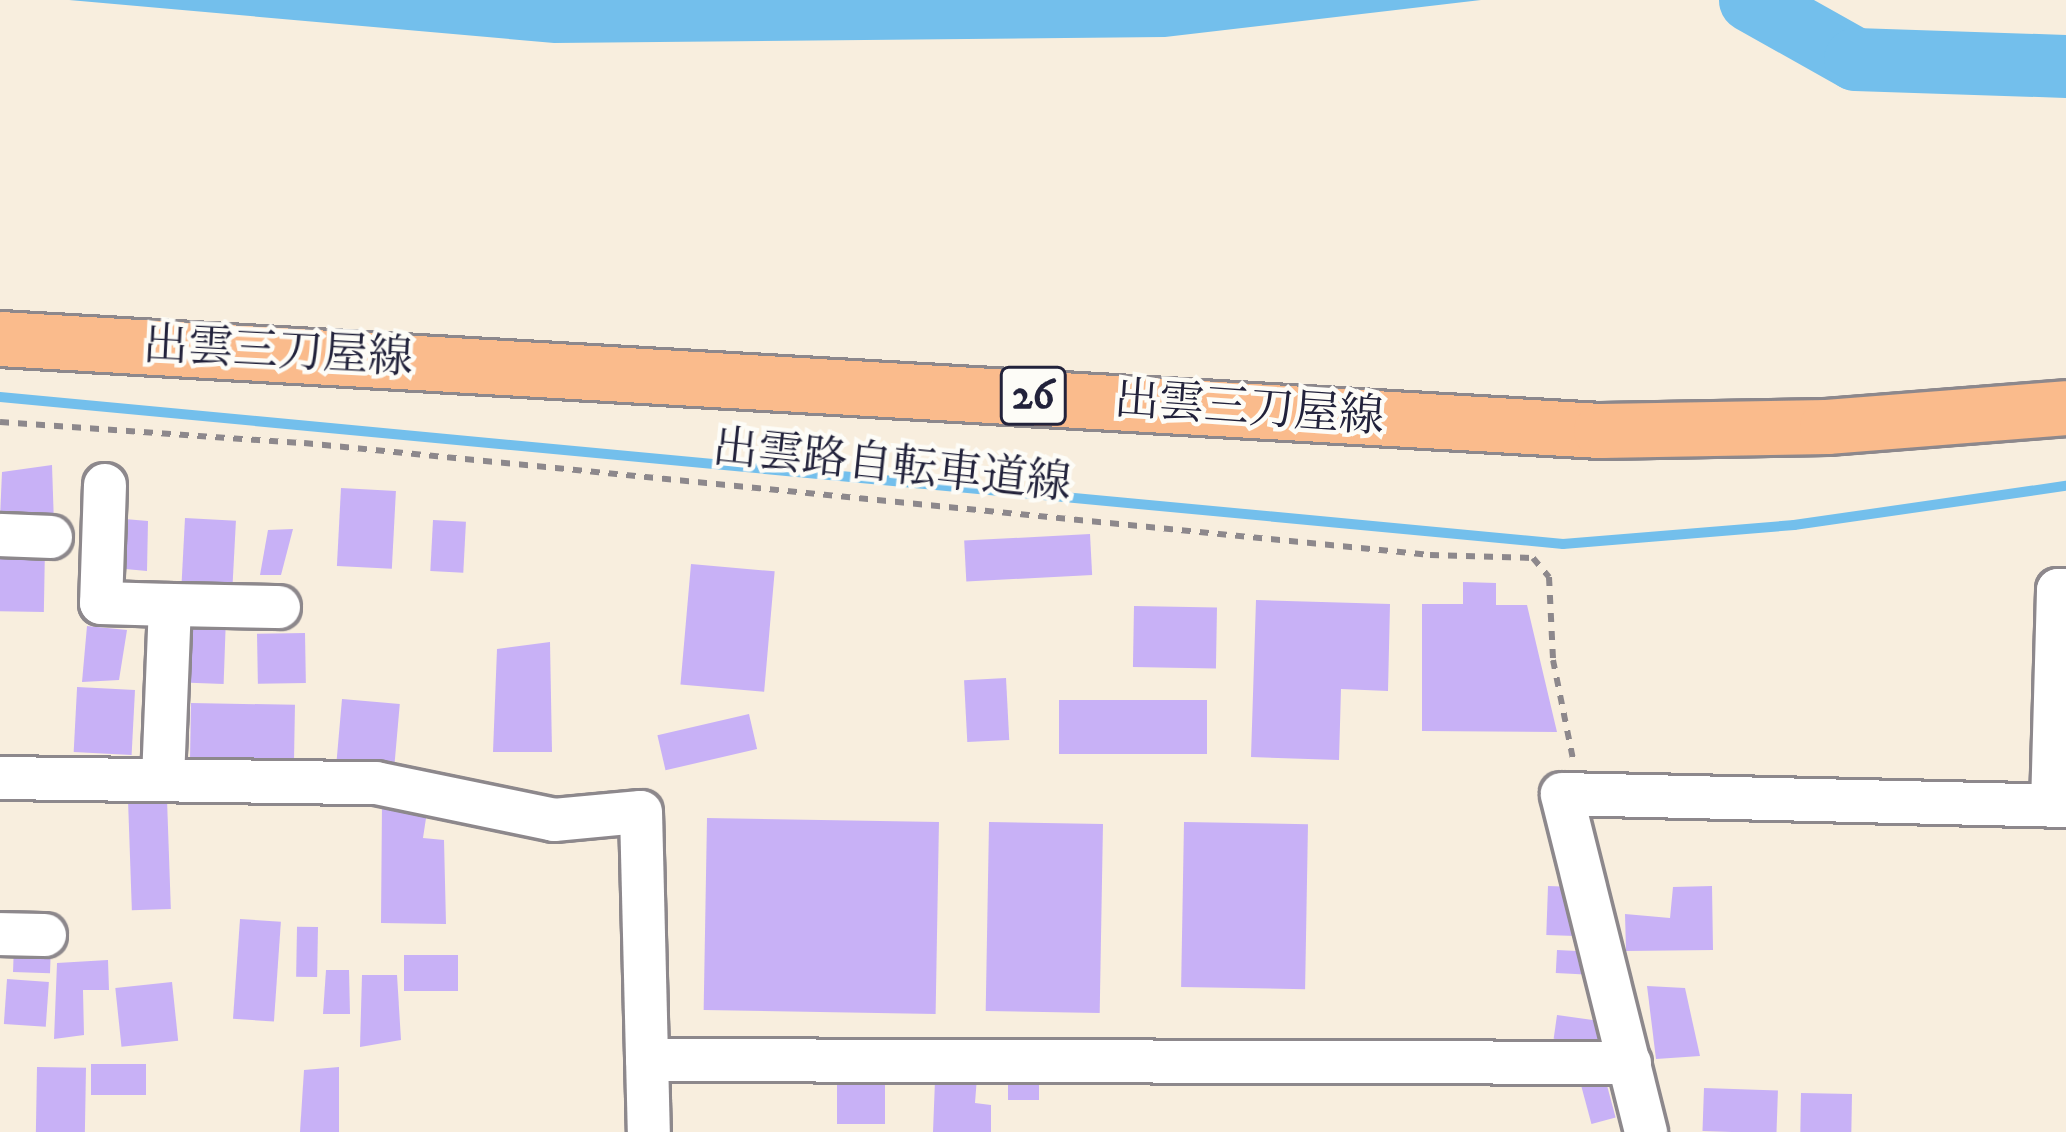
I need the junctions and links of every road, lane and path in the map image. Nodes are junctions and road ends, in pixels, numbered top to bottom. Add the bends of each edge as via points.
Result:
1 (0, 339) edge
2 (2066, 408) edge
3 (0, 422) edge
4 (105, 485) dead end
5 (0, 535) edge
6 (51, 537) dead end
7 (2066, 590) edge
8 (170, 605) junction
9 (279, 607) dead end
10 (0, 778) edge
11 (163, 780) junction
12 (1579, 794) junction
13 (2059, 806) edge
14 (0, 934) edge
15 (45, 934) dead end
16 (647, 1060) junction
17 (1630, 1063) junction
18 (649, 1132) edge
19 (1646, 1132) edge

1 - 2 main road, 出雲三刀屋線 / 26 via 1601,430 1827,427
3 - 12 path, 出雲路自転車道線 via 350,448 1430,555 1533,558 1549,577 1553,660
4 - 8 street via 101,603
5 - 6 street
7 - 13 street via 2058,590
8 - 9 street
8 - 11 street
10 - 11 street
11 - 16 street via 376,783 554,820 641,812
12 - 13 street
12 - 17 street via 1562,794
14 - 15 street
16 - 17 street
16 - 18 street
17 - 19 street

